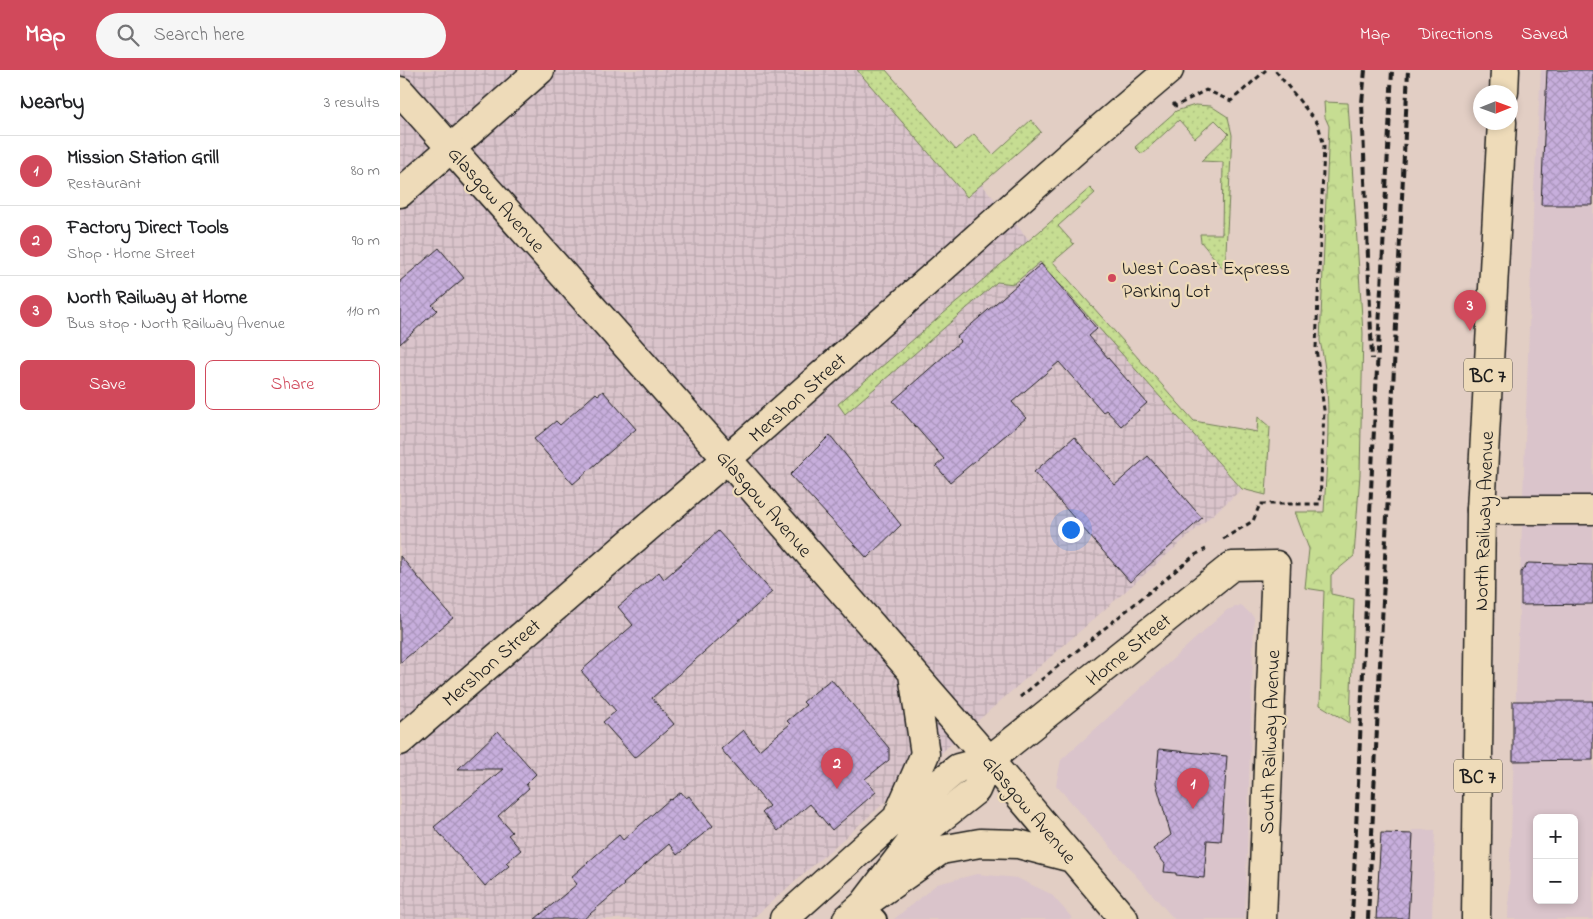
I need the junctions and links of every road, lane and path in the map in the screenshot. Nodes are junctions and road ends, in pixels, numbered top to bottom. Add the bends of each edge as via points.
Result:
1 (540, 70) edge
2 (1266, 70) edge
3 (1274, 70) edge
4 (1505, 70) edge
5 (1162, 76) edge
6 (1504, 85) edge
7 (400, 91) edge
8 (1502, 130) edge
9 (452, 149) junction
10 (400, 193) edge
11 (727, 459) junction
12 (1481, 510) junction
13 (1593, 510) edge
14 (1220, 541) dead end
15 (1212, 546) dead end
16 (1276, 565) joint
17 (913, 674) junction
18 (1013, 703) dead end
19 (400, 741) edge
20 (989, 760) junction
21 (896, 819) junction
22 (1072, 858) junction
23 (863, 914) edge
24 (784, 919) edge
25 (1124, 919) edge
26 (1262, 919) edge
27 (1476, 919) edge

1 - 9 street
2 - 5 path via 1231,101 1206,90 1176,106
3 - 14 path via 1318,124 1324,146 1316,348 1324,410 1320,504 1260,504 1253,521
4 - 6 street
5 - 11 street, Mershon Street
7 - 9 street, Glasgow Avenue
8 - 12 street, North Railway Avenue / BC 7
9 - 10 street
9 - 11 street, Glasgow Avenue
11 - 17 street, Glasgow Avenue
11 - 19 street, Mershon Street
12 - 13 street
12 - 27 street, North Railway Avenue / BC 7
15 - 18 path via 1196,555
16 - 20 street, Horne Street via 1232,566
16 - 26 street, South Railway Avenue
17 - 20 street, Glasgow Avenue
17 - 21 street via 926,754
20 - 21 street, Horne Street via 958,768
20 - 22 street, Glasgow Avenue
20 - 23 street, Horne Street via 976,790 912,841
21 - 24 street, Horne Street
22 - 23 street via 1018,844 980,843 941,850
22 - 25 street, Glasgow Avenue

